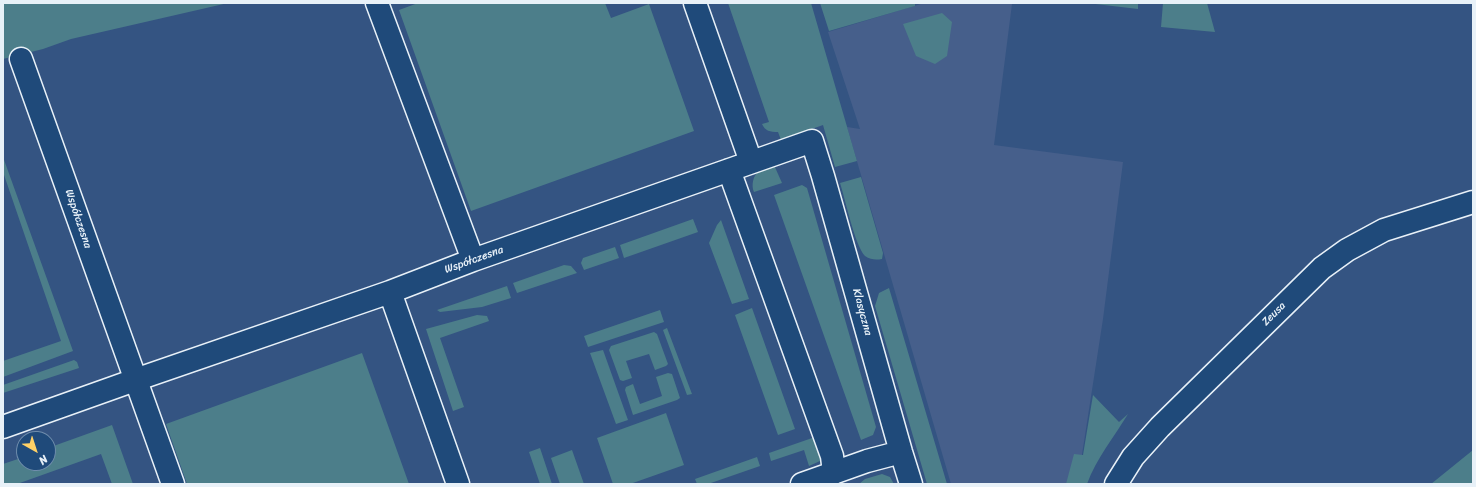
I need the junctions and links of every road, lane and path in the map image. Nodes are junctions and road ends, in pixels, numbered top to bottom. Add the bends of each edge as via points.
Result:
1 (377, 3) edge
2 (695, 3) edge
3 (21, 59) dead end
4 (812, 141) joint
5 (751, 162) junction
6 (729, 170) junction
7 (1473, 202) edge
8 (473, 260) junction
9 (390, 292) junction
10 (135, 380) junction
11 (3, 427) edge
12 (901, 452) junction
13 (834, 473) junction
14 (172, 484) edge
15 (458, 484) edge
16 (802, 484) edge
17 (911, 484) edge
18 (1116, 484) edge

1 - 8 street
2 - 5 street
3 - 10 street, Współczesna
4 - 5 street, Współczesna
4 - 12 street, Klasyczna
5 - 6 street, Współczesna
6 - 8 street, Współczesna
6 - 13 street via 832,456
7 - 18 street, Zeusa via 1384,230 1347,250 1322,268 1160,427 1133,457
8 - 9 street, Współczesna
9 - 10 street, Współczesna
9 - 15 street
10 - 11 street, Współczesna
10 - 14 street
12 - 13 street
12 - 17 street, Klasyczna
13 - 16 street

